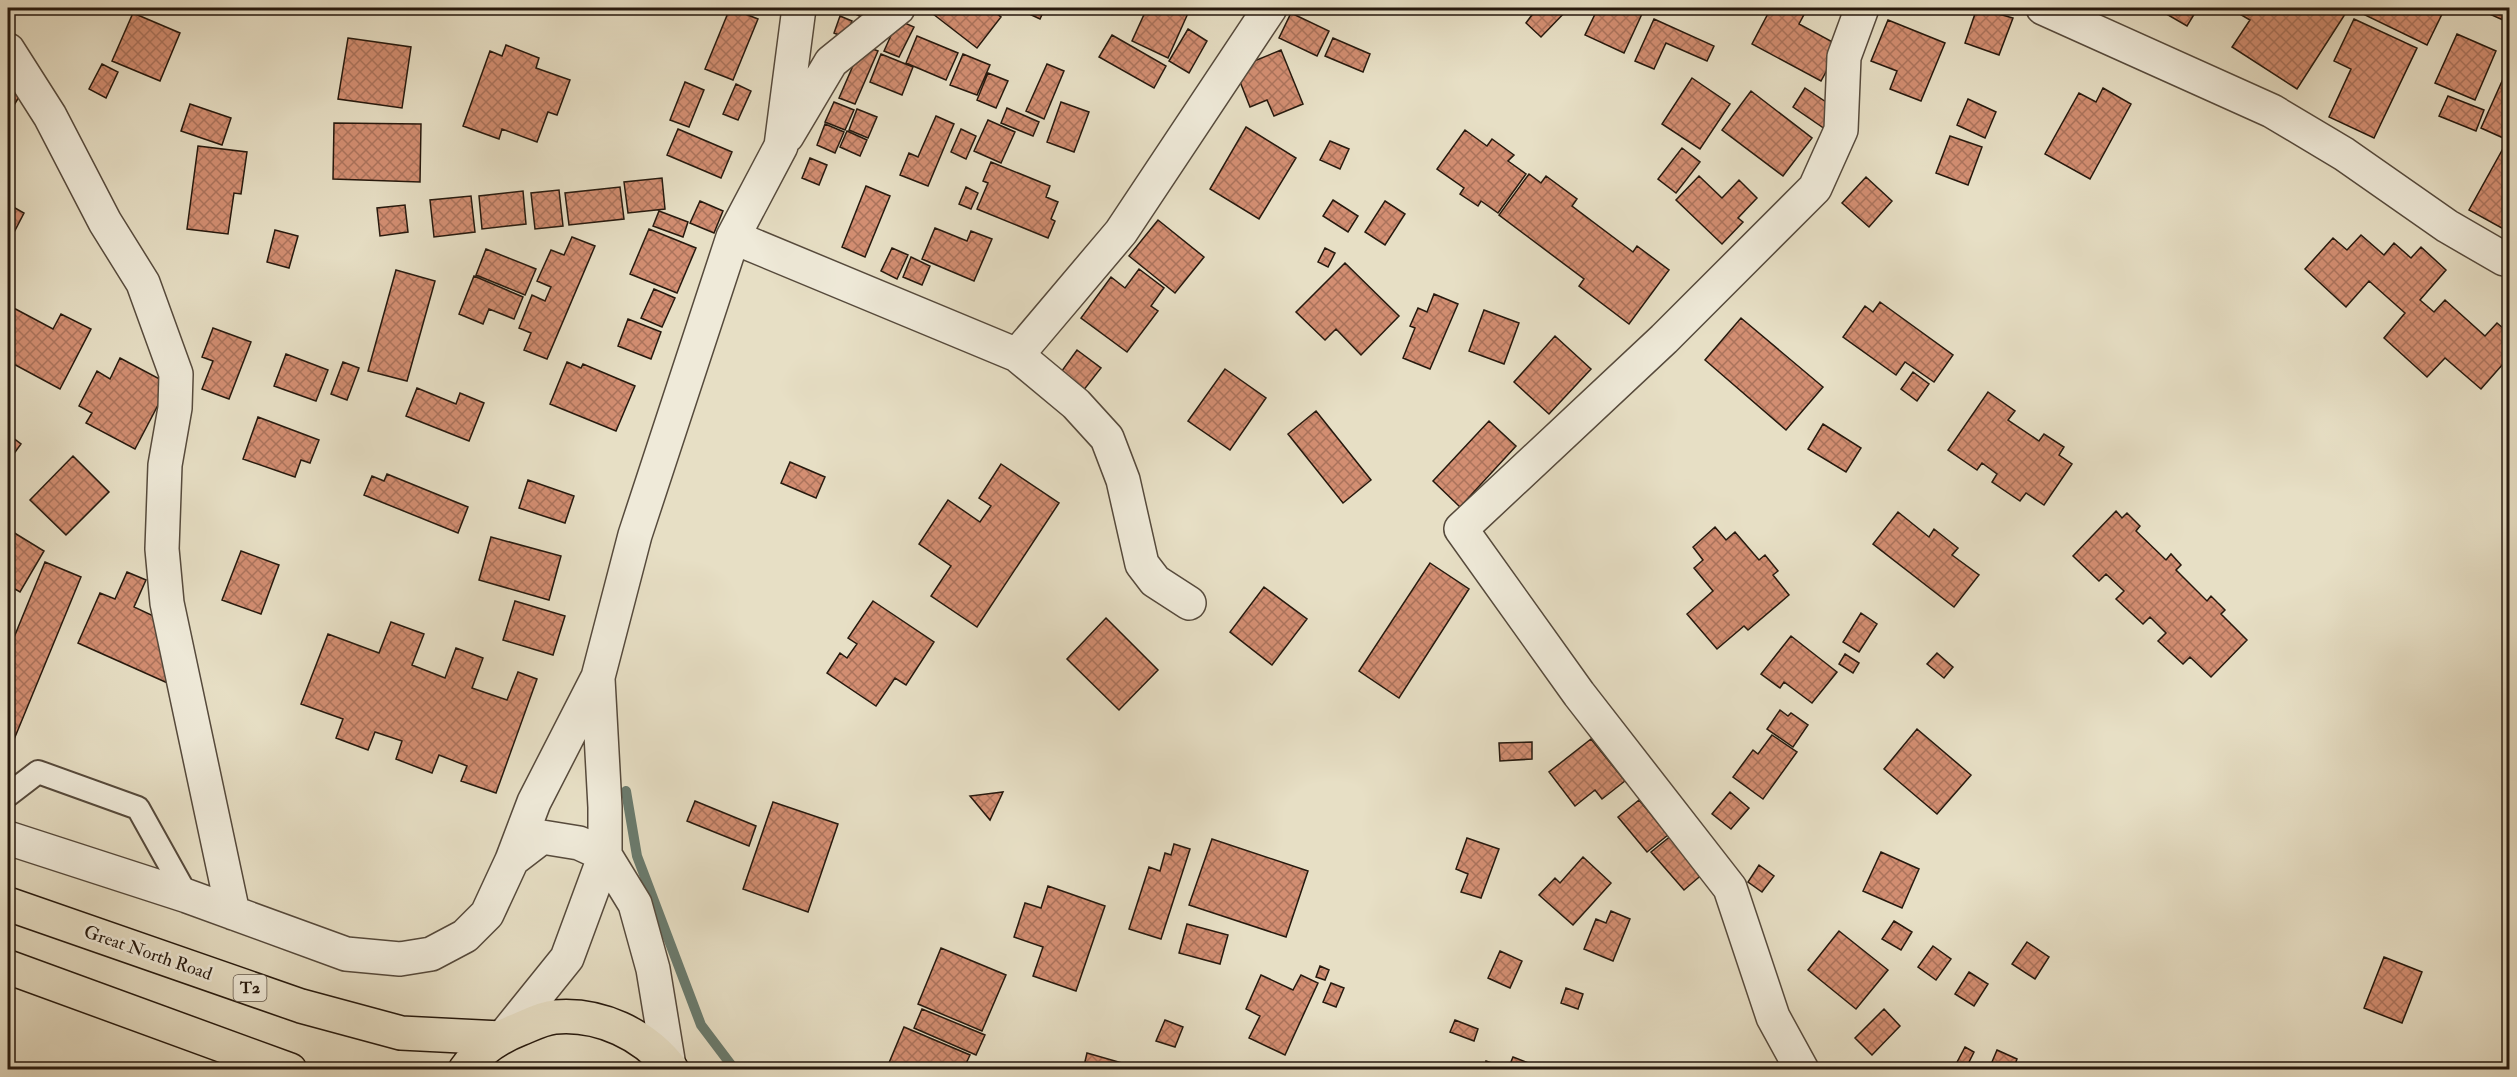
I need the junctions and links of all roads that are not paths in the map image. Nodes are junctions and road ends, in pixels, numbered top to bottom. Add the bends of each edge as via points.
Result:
1 (799, 8) edge
2 (898, 8) edge
3 (1270, 8) edge
4 (1862, 8) edge
5 (2043, 8) edge
6 (8, 50) edge
7 (781, 146) junction
8 (733, 237) junction
9 (2504, 259) dead end
10 (1017, 355) junction
11 (1189, 603) dead end
12 (598, 677) junction
13 (8, 795) edge
14 (8, 838) edge
15 (605, 855) junction
16 (512, 860) junction
17 (187, 896) junction
18 (8, 904) edge
19 (233, 913) junction
20 (8, 968) edge
21 (503, 1037) junction
22 (671, 1068) edge
23 (290, 1070) edge
24 (465, 1070) edge
25 (1802, 1070) edge

1 - 7 street
2 - 7 street via 831,62
3 - 10 street via 1121,232
4 - 25 street via 1844,57 1841,130 1815,188 1664,339 1461,529 1579,694 1730,888 1773,1017
5 - 9 street via 2272,111
6 - 19 street via 50,116 105,222 143,283 176,374 175,408 165,465 162,549 167,603
7 - 8 street
8 - 10 street
8 - 12 street via 635,535
10 - 11 street via 1076,404 1107,438 1123,480 1142,564 1155,581
12 - 15 street
12 - 16 street via 534,802
13 - 17 lane via 38,772 138,808
14 - 17 street
15 - 16 street via 579,843 542,837
15 - 21 street via 567,958
15 - 22 street via 635,904 653,969
16 - 19 street via 487,914 465,936 431,954 400,959 346,954
17 - 19 street
18 - 21 main road, Great North Road / T2 via 347,1019 401,1033
20 - 23 main road
21 - 22 main road via 553,1017 579,1017 605,1022 629,1033 651,1047
21 - 24 main road via 477,1054

